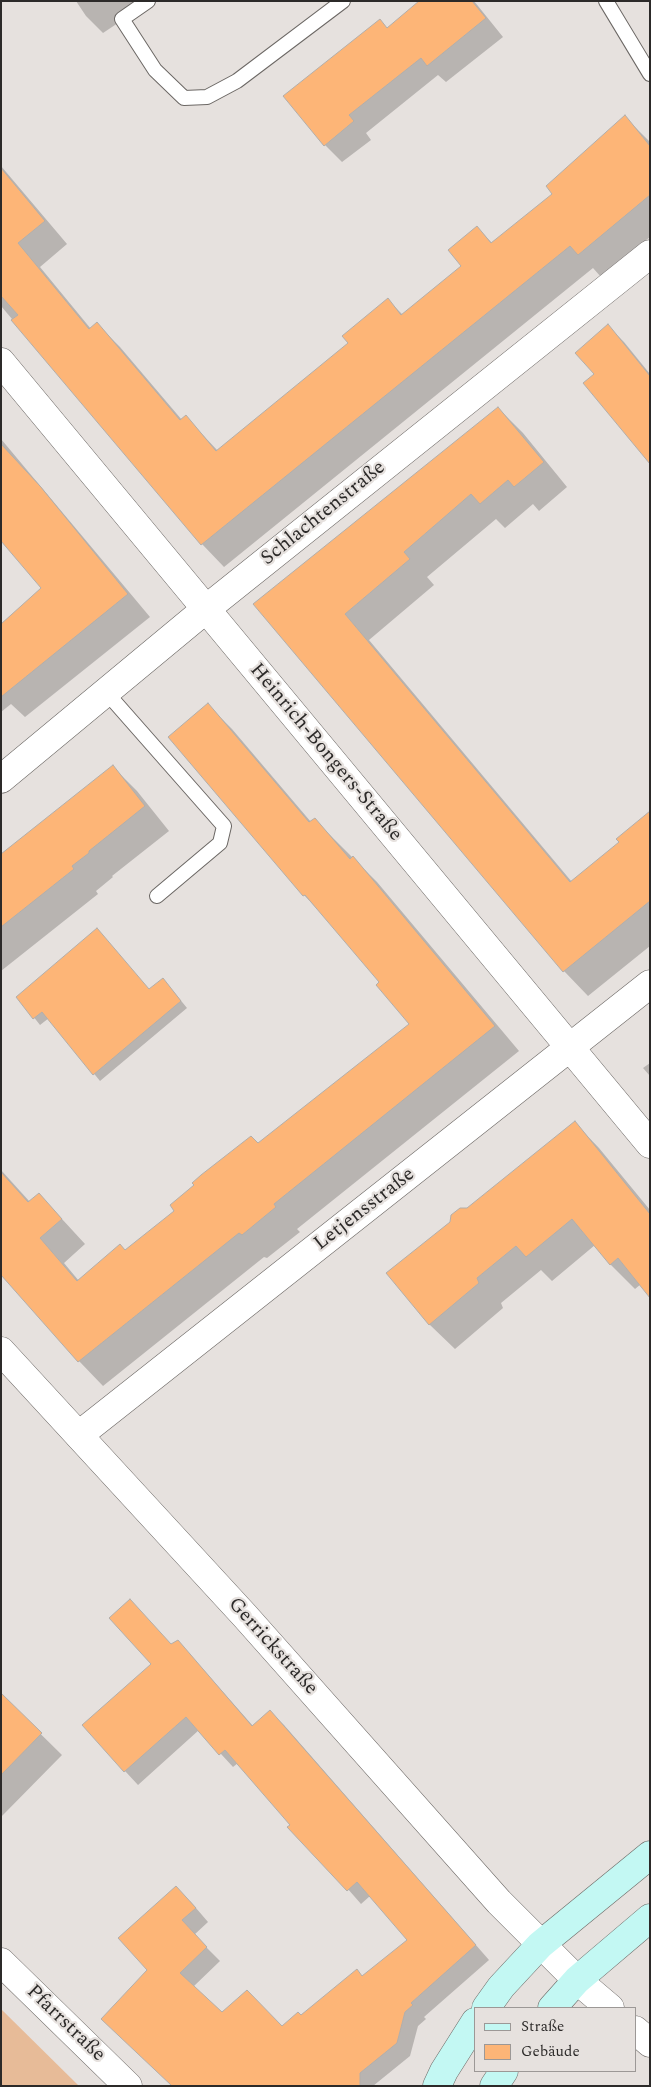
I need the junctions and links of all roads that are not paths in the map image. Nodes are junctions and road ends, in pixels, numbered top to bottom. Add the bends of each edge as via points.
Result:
1 (148, 1) edge
2 (343, 1) edge
3 (606, 1) edge
4 (650, 74) edge
5 (650, 254) edge
6 (1, 362) edge
7 (206, 609) junction
8 (106, 692) junction
9 (1, 779) edge
10 (156, 896) dead end
11 (650, 984) edge
12 (570, 1048) junction
13 (650, 1144) edge
14 (1, 1351) edge
15 (79, 1435) junction
16 (650, 1855) edge
17 (650, 1918) edge
18 (540, 1945) junction
19 (1, 1962) edge
20 (577, 1980) junction
21 (487, 2007) edge
22 (553, 2007) edge
23 (609, 2007) edge
24 (473, 2025) edge
25 (636, 2031) edge
26 (650, 2043) edge
27 (503, 2072) edge
28 (128, 2086) edge
29 (436, 2086) edge
30 (494, 2086) edge

1 - 2 lane via 122,19 155,70 184,98 207,97 237,81
3 - 4 lane
5 - 7 street, Schlachtenstraße
6 - 7 street, Heinrich-Bongers-Straße
7 - 8 street, Schlachtenstraße
7 - 12 street, Heinrich-Bongers-Straße
8 - 9 street, Schlachtenstraße
8 - 10 lane via 224,826 220,843
11 - 12 street, Letjensstraße
12 - 13 street, Heinrich-Bongers-Straße
12 - 15 street, Letjensstraße
14 - 15 street, Gerrickstraße
15 - 18 street, Gerrickstraße
16 - 18 main road
17 - 20 main road
18 - 20 street, Gerrickstraße
18 - 21 main road
19 - 28 street, Pfarrstraße
20 - 22 main road
20 - 23 street, Gerrickstraße
24 - 29 main road
25 - 26 street
27 - 30 main road

